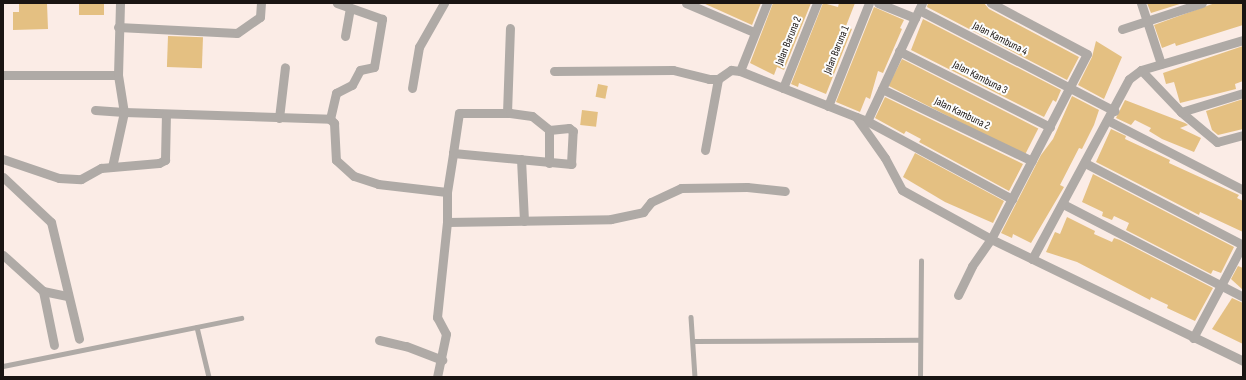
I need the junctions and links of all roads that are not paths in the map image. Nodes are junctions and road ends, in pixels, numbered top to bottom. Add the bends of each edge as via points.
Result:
1 (120, 3) edge
2 (261, 3) edge
3 (338, 3) edge
4 (444, 3) edge
5 (686, 3) edge
6 (767, 3) edge
7 (818, 3) edge
8 (869, 3) edge
9 (878, 3) edge
10 (991, 3) edge
11 (1141, 3) edge
12 (1202, 3) edge
13 (350, 9) junction
14 (918, 10) edge
15 (1146, 21) junction
16 (118, 27) junction
17 (510, 28) dead end
18 (1122, 29) dead end
19 (754, 32) junction
20 (345, 36) dead end
21 (1243, 40) edge
22 (900, 51) junction
23 (1161, 64) junction
24 (284, 66) dead end
25 (1141, 70) junction
26 (554, 71) dead end
27 (740, 71) junction
28 (3, 75) edge
29 (118, 75) junction
30 (718, 79) junction
31 (412, 88) dead end
32 (783, 88) junction
33 (1070, 88) junction
34 (882, 89) junction
35 (1243, 93) edge
36 (828, 106) junction
37 (95, 110) dead end
38 (1114, 111) junction
39 (124, 112) junction
40 (1181, 112) junction
41 (507, 113) junction
42 (166, 114) junction
43 (856, 117) junction
44 (278, 118) junction
45 (330, 119) junction
46 (867, 121) junction
47 (1109, 121) junction
48 (1050, 127) junction
49 (549, 130) junction
50 (1243, 135) edge
51 (705, 150) dead end
52 (453, 153) junction
53 (3, 159) edge
54 (521, 159) junction
55 (1032, 161) junction
56 (549, 163) junction
57 (1085, 163) junction
58 (112, 167) junction
59 (3, 177) edge
60 (1243, 190) edge
61 (785, 191) dead end
62 (447, 192) junction
63 (1012, 199) junction
64 (1063, 204) junction
65 (524, 221) junction
66 (448, 222) junction
67 (991, 239) junction
68 (1243, 245) edge
69 (3, 255) edge
70 (1032, 259) junction
71 (921, 261) dead end
72 (1222, 286) junction
73 (42, 291) junction
74 (958, 294) dead end
75 (67, 296) junction
76 (1243, 297) edge
77 (692, 317) dead end
78 (241, 318) dead end
79 (197, 327) junction
80 (1193, 338) junction
81 (79, 339) dead end
82 (379, 340) dead end
83 (919, 340) junction
84 (693, 341) junction
85 (54, 345) dead end
86 (442, 360) junction
87 (1243, 361) edge
88 (3, 366) edge
89 (209, 377) edge
90 (437, 377) edge
91 (695, 377) edge
92 (920, 377) edge

1 - 16 street
2 - 16 street via 260,17 237,33
3 - 13 street
4 - 31 street via 419,46
5 - 19 street
6 - 19 street
7 - 32 street, Jalan Baruna 2
8 - 36 street, Jalan Baruna 1
9 - 14 street, Jalan Kambuna 4
10 - 33 street via 1086,53
11 - 15 street
12 - 15 street
13 - 20 street
13 - 45 street via 381,18 374,67 360,70 352,85 336,93
14 - 22 street
14 - 33 street, Jalan Kambuna 4
15 - 18 street
15 - 23 street
16 - 29 street
17 - 41 street
19 - 27 street
21 - 23 street
22 - 34 street
22 - 48 street, Jalan Kambuna 3
23 - 25 street
24 - 44 street
25 - 38 street via 1129,79
25 - 40 street
26 - 30 street via 674,70
27 - 30 street via 729,71
27 - 32 street
28 - 29 street
29 - 39 street
30 - 51 street
32 - 36 street
33 - 38 street, Jalan Kambuna 4
33 - 48 street
34 - 46 street
34 - 55 street, Jalan Kambuna 2
35 - 40 street
36 - 43 street
37 - 39 street
38 - 47 street
39 - 42 street
39 - 58 street
40 - 50 street via 1219,142
41 - 49 street via 532,116
41 - 52 street via 459,113
42 - 44 street
42 - 58 street via 165,160 159,164
43 - 46 street
43 - 67 street via 885,158 902,190
44 - 45 street
45 - 62 street via 334,123 336,160 354,176 378,184
46 - 63 street
47 - 57 street
47 - 60 street
48 - 55 street
49 - 56 street
49 - 56 street via 569,128 573,131 572,163
52 - 54 street
52 - 62 street
53 - 58 street via 59,178 81,178 101,168
54 - 56 street
54 - 65 street
55 - 63 street
57 - 64 street
57 - 68 street
59 - 75 street via 51,222
61 - 65 street via 747,187 681,188 651,202 643,212 611,219
62 - 66 street
63 - 67 street
64 - 70 street
64 - 72 street
65 - 66 street
66 - 86 street via 437,317 446,334
67 - 70 street
67 - 74 street via 972,266
68 - 72 street
69 - 73 street
70 - 80 street
71 - 83 lane
72 - 76 street
72 - 80 street
73 - 75 street
73 - 85 street
75 - 81 street
77 - 84 lane
78 - 79 lane
79 - 88 lane
79 - 89 lane
80 - 87 street
82 - 86 street via 406,346
83 - 84 lane
83 - 92 lane
84 - 91 lane
86 - 90 street

